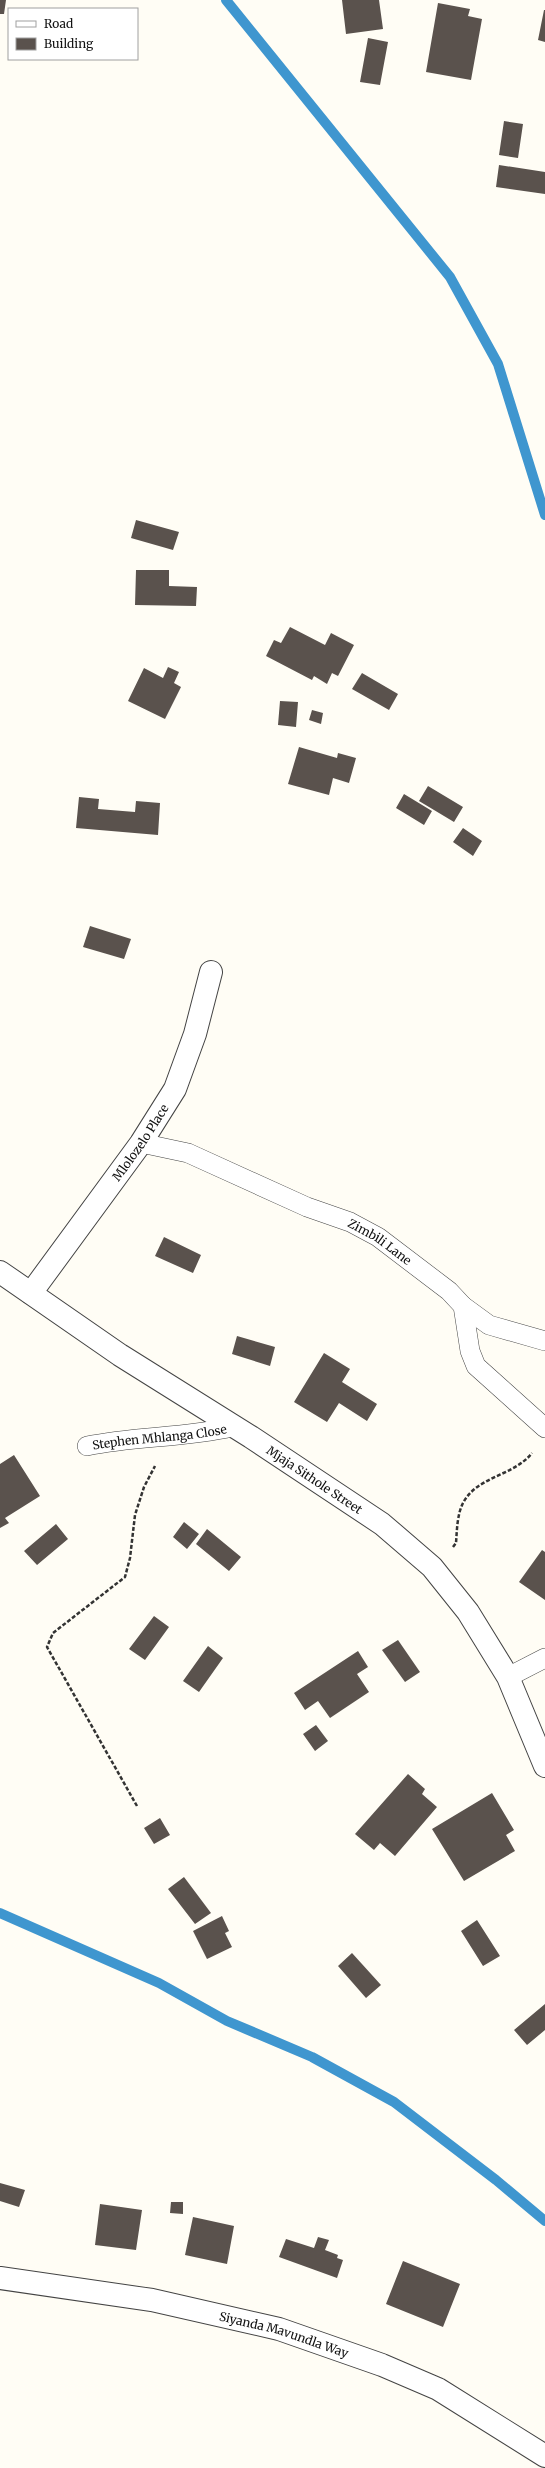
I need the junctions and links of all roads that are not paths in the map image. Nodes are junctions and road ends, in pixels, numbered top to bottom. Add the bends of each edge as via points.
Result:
1 (211, 972) dead end
2 (141, 1143) junction
3 (0, 1272) edge
4 (31, 1293) junction
5 (463, 1306) junction
6 (545, 1341) edge
7 (540, 1423) edge
8 (232, 1427) junction
9 (87, 1446) dead end
10 (545, 1658) edge
11 (508, 1677) junction
12 (545, 1766) edge
13 (0, 2278) edge
14 (545, 2456) edge

1 - 2 street, Mlolozelo Place via 195,1034 175,1089
2 - 4 street, Mlolozelo Place
2 - 5 lane, Zimbili Lane via 188,1153 307,1207 350,1222 378,1237 449,1291
3 - 4 street, Mjaja Sithole Street
4 - 8 street, Mjaja Sithole Street
5 - 6 lane, Zimbili Lane via 490,1325
5 - 7 lane via 470,1351 476,1366
8 - 9 lane, Stephen Mhlanga Close via 200,1434 120,1439
8 - 11 street, Mjaja Sithole Street via 382,1524 432,1567 468,1612
10 - 11 lane
11 - 12 street, Mjaja Sithole Street
13 - 14 street, Siyanda Mavundla Way via 152,2300 279,2329 382,2365 438,2389

